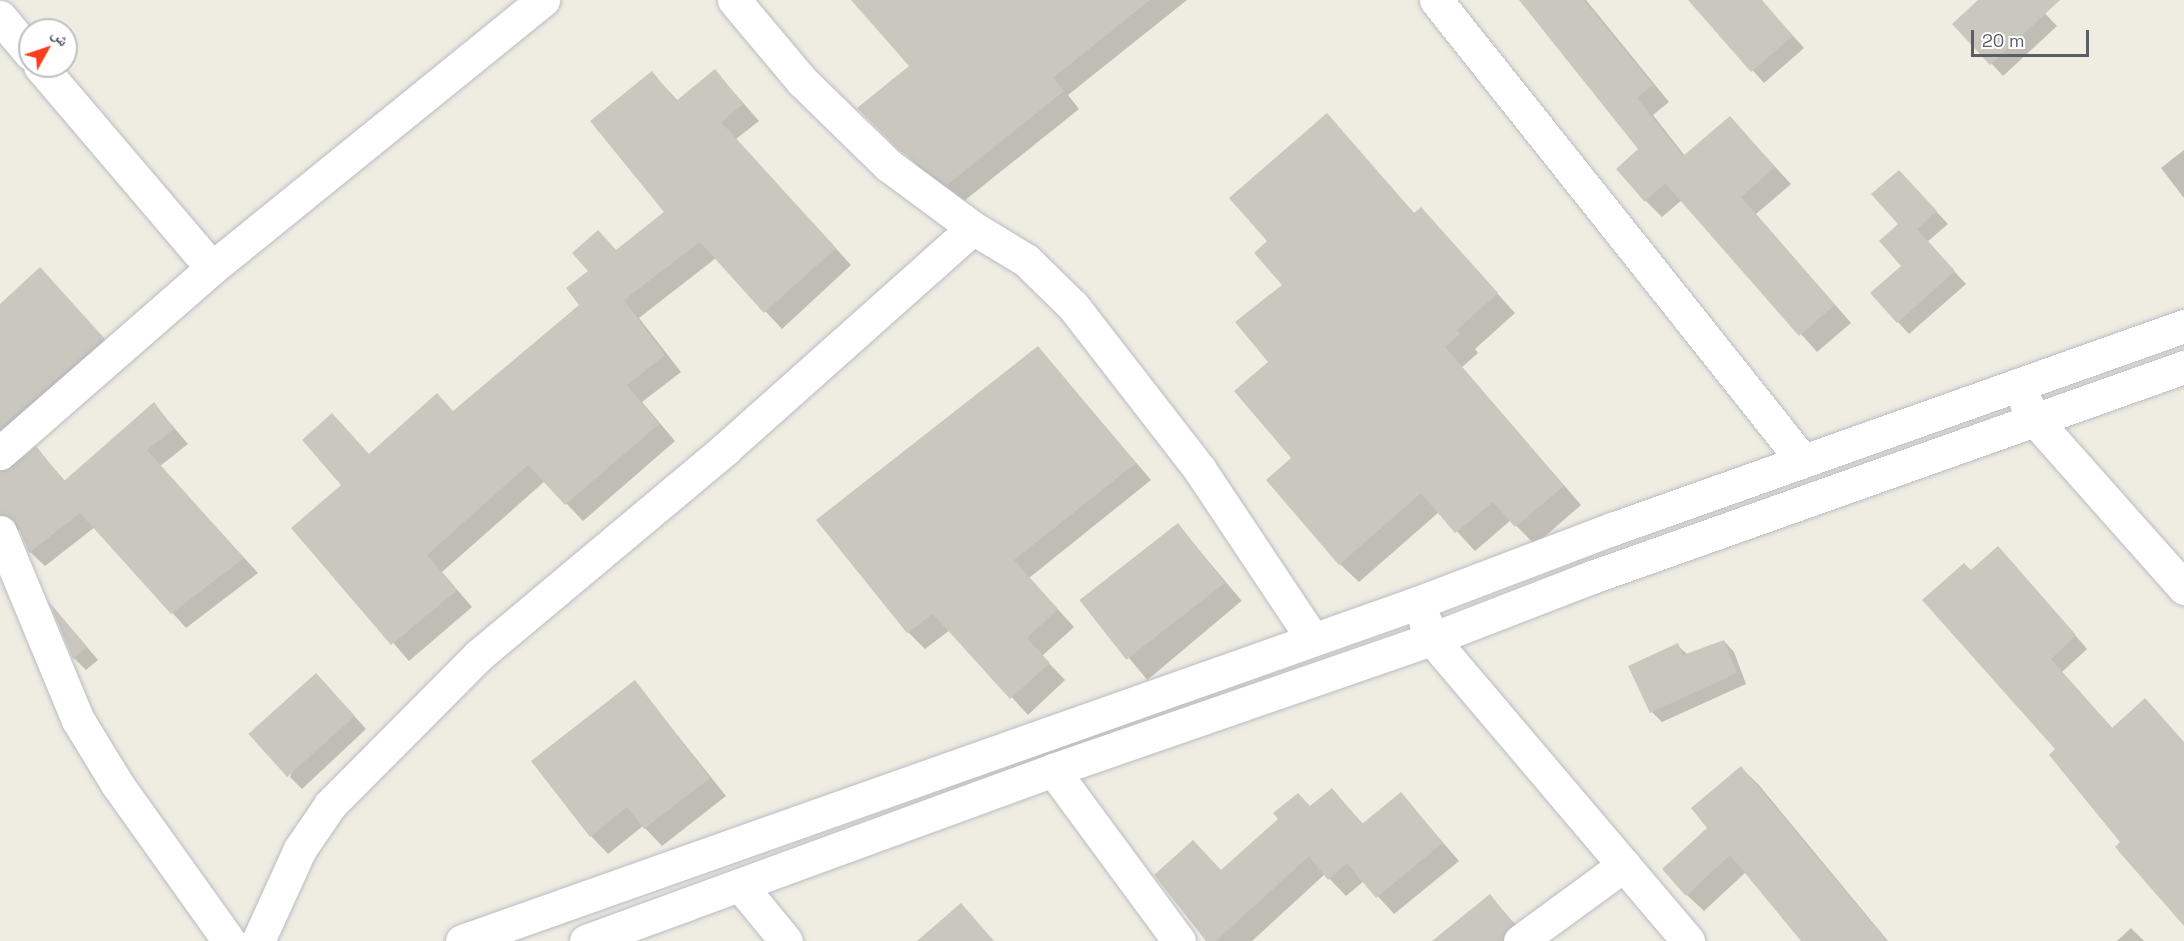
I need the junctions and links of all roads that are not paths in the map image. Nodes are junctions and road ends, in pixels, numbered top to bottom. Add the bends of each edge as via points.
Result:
1 (543, 0) edge
2 (734, 0) edge
3 (1436, 0) edge
4 (0, 17) edge
5 (18, 39) edge
6 (50, 78) edge
7 (973, 228) junction
8 (212, 268) junction
9 (2184, 326) edge
10 (2184, 366) edge
11 (2015, 386) junction
12 (2036, 420) junction
13 (0, 453) edge
14 (1803, 461) junction
15 (0, 532) edge
16 (2184, 588) edge
17 (1417, 603) junction
18 (1312, 638) junction
19 (1432, 639) junction
20 (1053, 770) junction
21 (1624, 865) junction
22 (741, 885) junction
23 (229, 941) edge
24 (258, 941) edge
25 (462, 941) edge
26 (586, 941) edge
27 (786, 941) edge
28 (1179, 941) edge
29 (1520, 941) edge
30 (1688, 941) edge

1 - 8 street
2 - 7 street via 802,81 888,165
3 - 14 street
4 - 5 street
6 - 8 street
7 - 18 street via 1026,260 1073,306 1200,470
7 - 24 street via 725,449 479,655 330,805 300,849
8 - 13 street
9 - 11 street
10 - 12 street
11 - 12 street
11 - 14 street
12 - 16 street
12 - 19 street via 1592,577
14 - 17 street
15 - 23 street via 78,720 117,784
17 - 18 street
17 - 19 street
18 - 25 street
19 - 20 street
19 - 21 street
20 - 22 street
20 - 28 street
21 - 29 street
21 - 30 street
22 - 26 street
22 - 27 street

